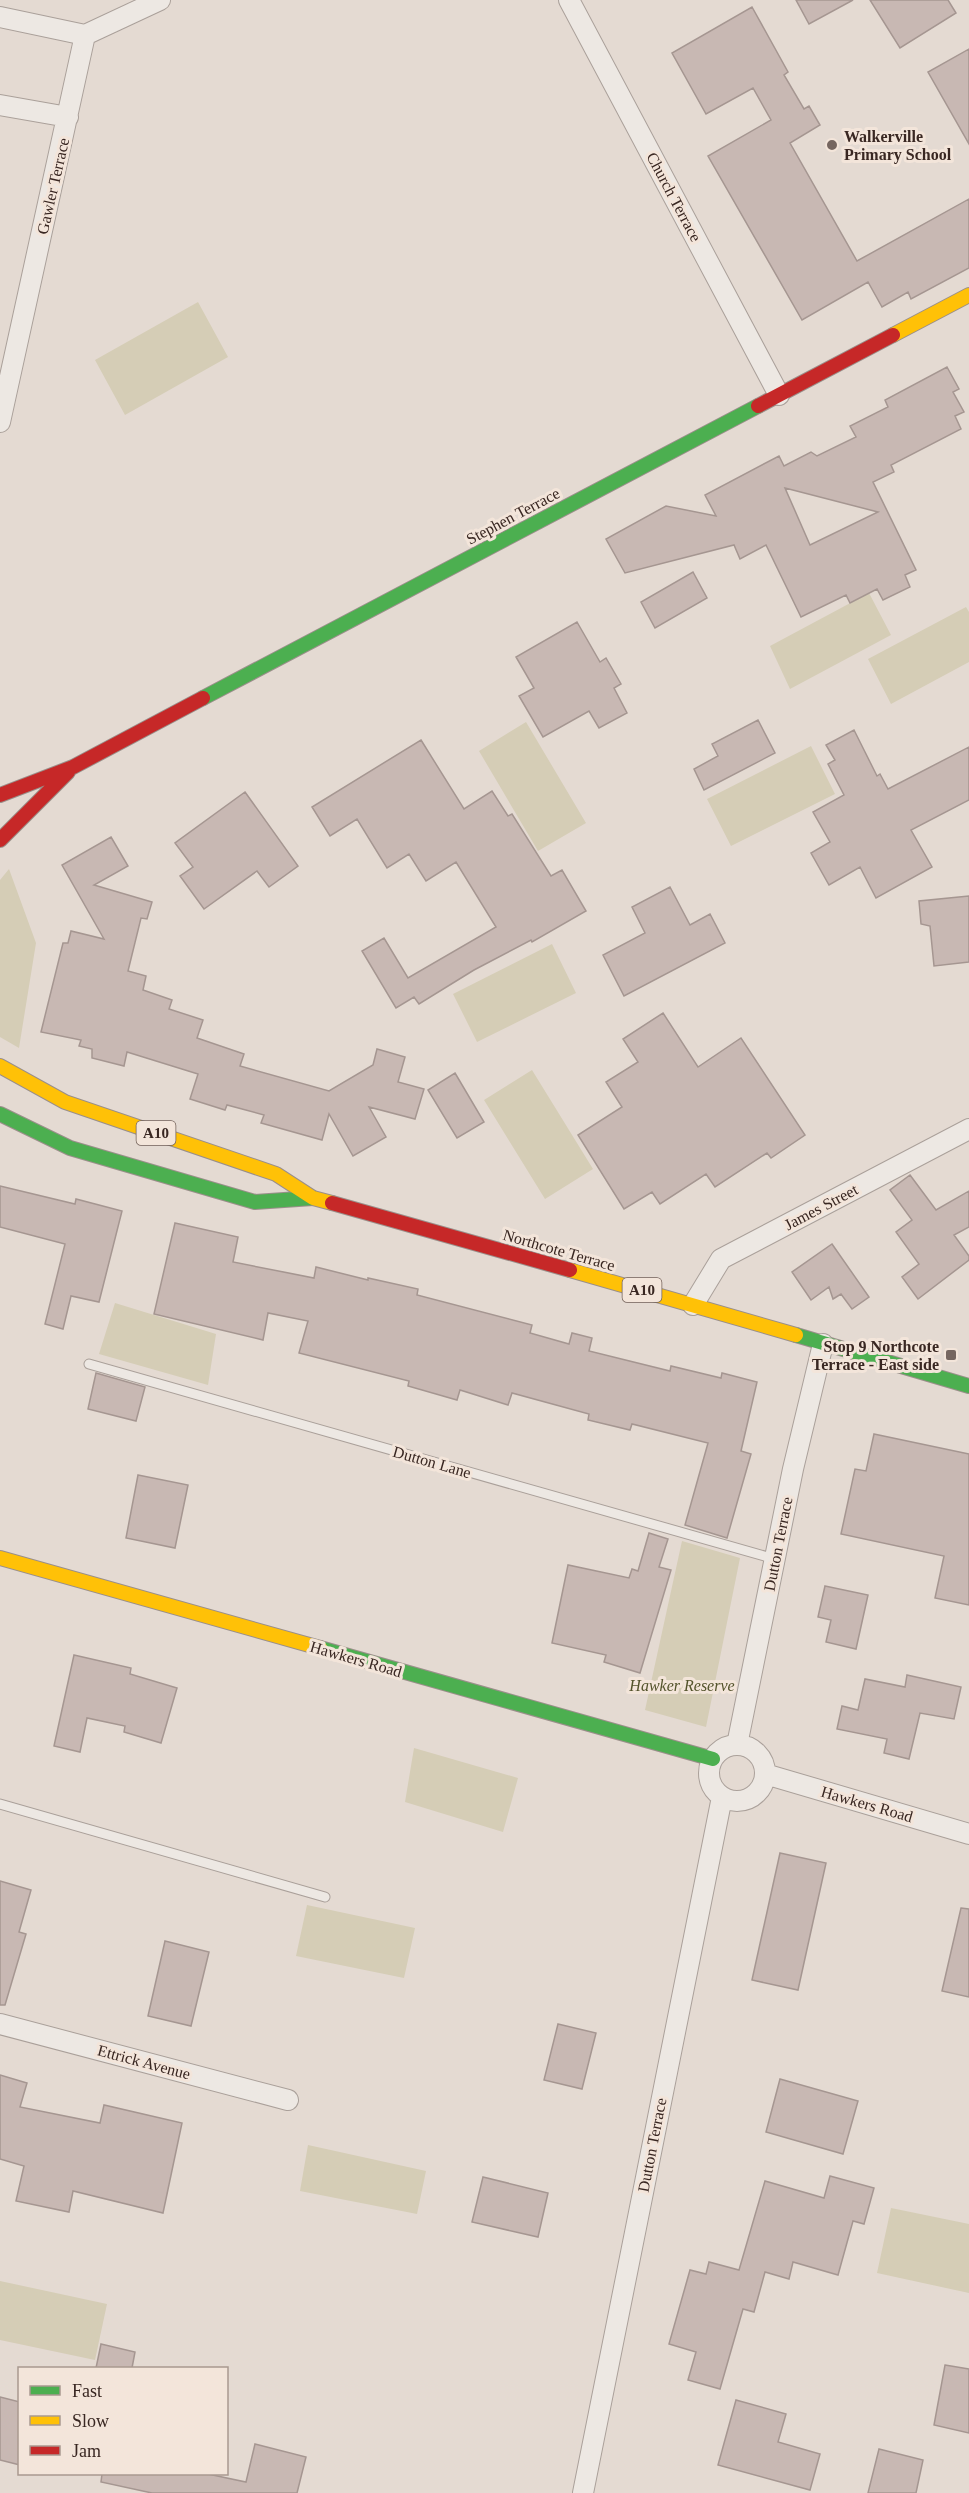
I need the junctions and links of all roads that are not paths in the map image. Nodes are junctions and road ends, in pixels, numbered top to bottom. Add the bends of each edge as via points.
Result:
1 (160, 0) edge
2 (569, 0) edge
3 (0, 17) edge
4 (85, 35) junction
5 (0, 105) edge
6 (69, 117) junction
7 (969, 295) edge
8 (779, 395) junction
9 (0, 422) edge
10 (73, 767) junction
11 (0, 795) edge
12 (0, 840) edge
13 (0, 1066) edge
14 (0, 1114) edge
15 (969, 1129) edge
16 (9, 1136) dead end
17 (70, 1148) junction
18 (313, 1198) junction
19 (693, 1305) junction
20 (823, 1344) junction
21 (90, 1365) dead end
22 (969, 1386) edge
23 (0, 1558) edge
24 (775, 1559) junction
25 (737, 1745) junction
26 (713, 1759) junction
27 (765, 1774) junction
28 (723, 1797) junction
29 (0, 1804) edge
30 (969, 1834) edge
31 (325, 1897) dead end
32 (0, 2025) edge
33 (288, 2100) dead end
34 (583, 2493) edge

1 - 4 street
2 - 8 street, Church Terrace
3 - 4 street
4 - 6 street, Gawler Terrace
5 - 6 street
6 - 9 street, Gawler Terrace
7 - 8 main road, Stephen Terrace
8 - 10 main road, Stephen Terrace
10 - 11 main road, Stephen Terrace
10 - 12 main road, Stephen Terrace
13 - 18 main road, Northcote Terrace / A10 via 65,1102 276,1174
14 - 17 main road, Northcote Terrace / A10
15 - 19 street, James Street via 721,1259
16 - 17 main road
17 - 18 main road, Northcote Terrace / A10 via 255,1202
18 - 19 main road, Northcote Terrace / A10
19 - 20 main road, Northcote Terrace / A10
20 - 22 main road, Northcote Terrace / A10
20 - 24 street, Dutton Terrace
21 - 24 lane, Dutton Lane
23 - 26 main road, Hawkers Road
24 - 25 street, Dutton Terrace
25 - 26 street via 727,1746
25 - 27 street via 754,1750
26 - 28 street via 709,1775
27 - 28 street via 763,1783 750,1798 741,1801
27 - 30 street, Hawkers Road
28 - 34 street, Dutton Terrace
29 - 31 lane
32 - 33 street, Ettrick Avenue

